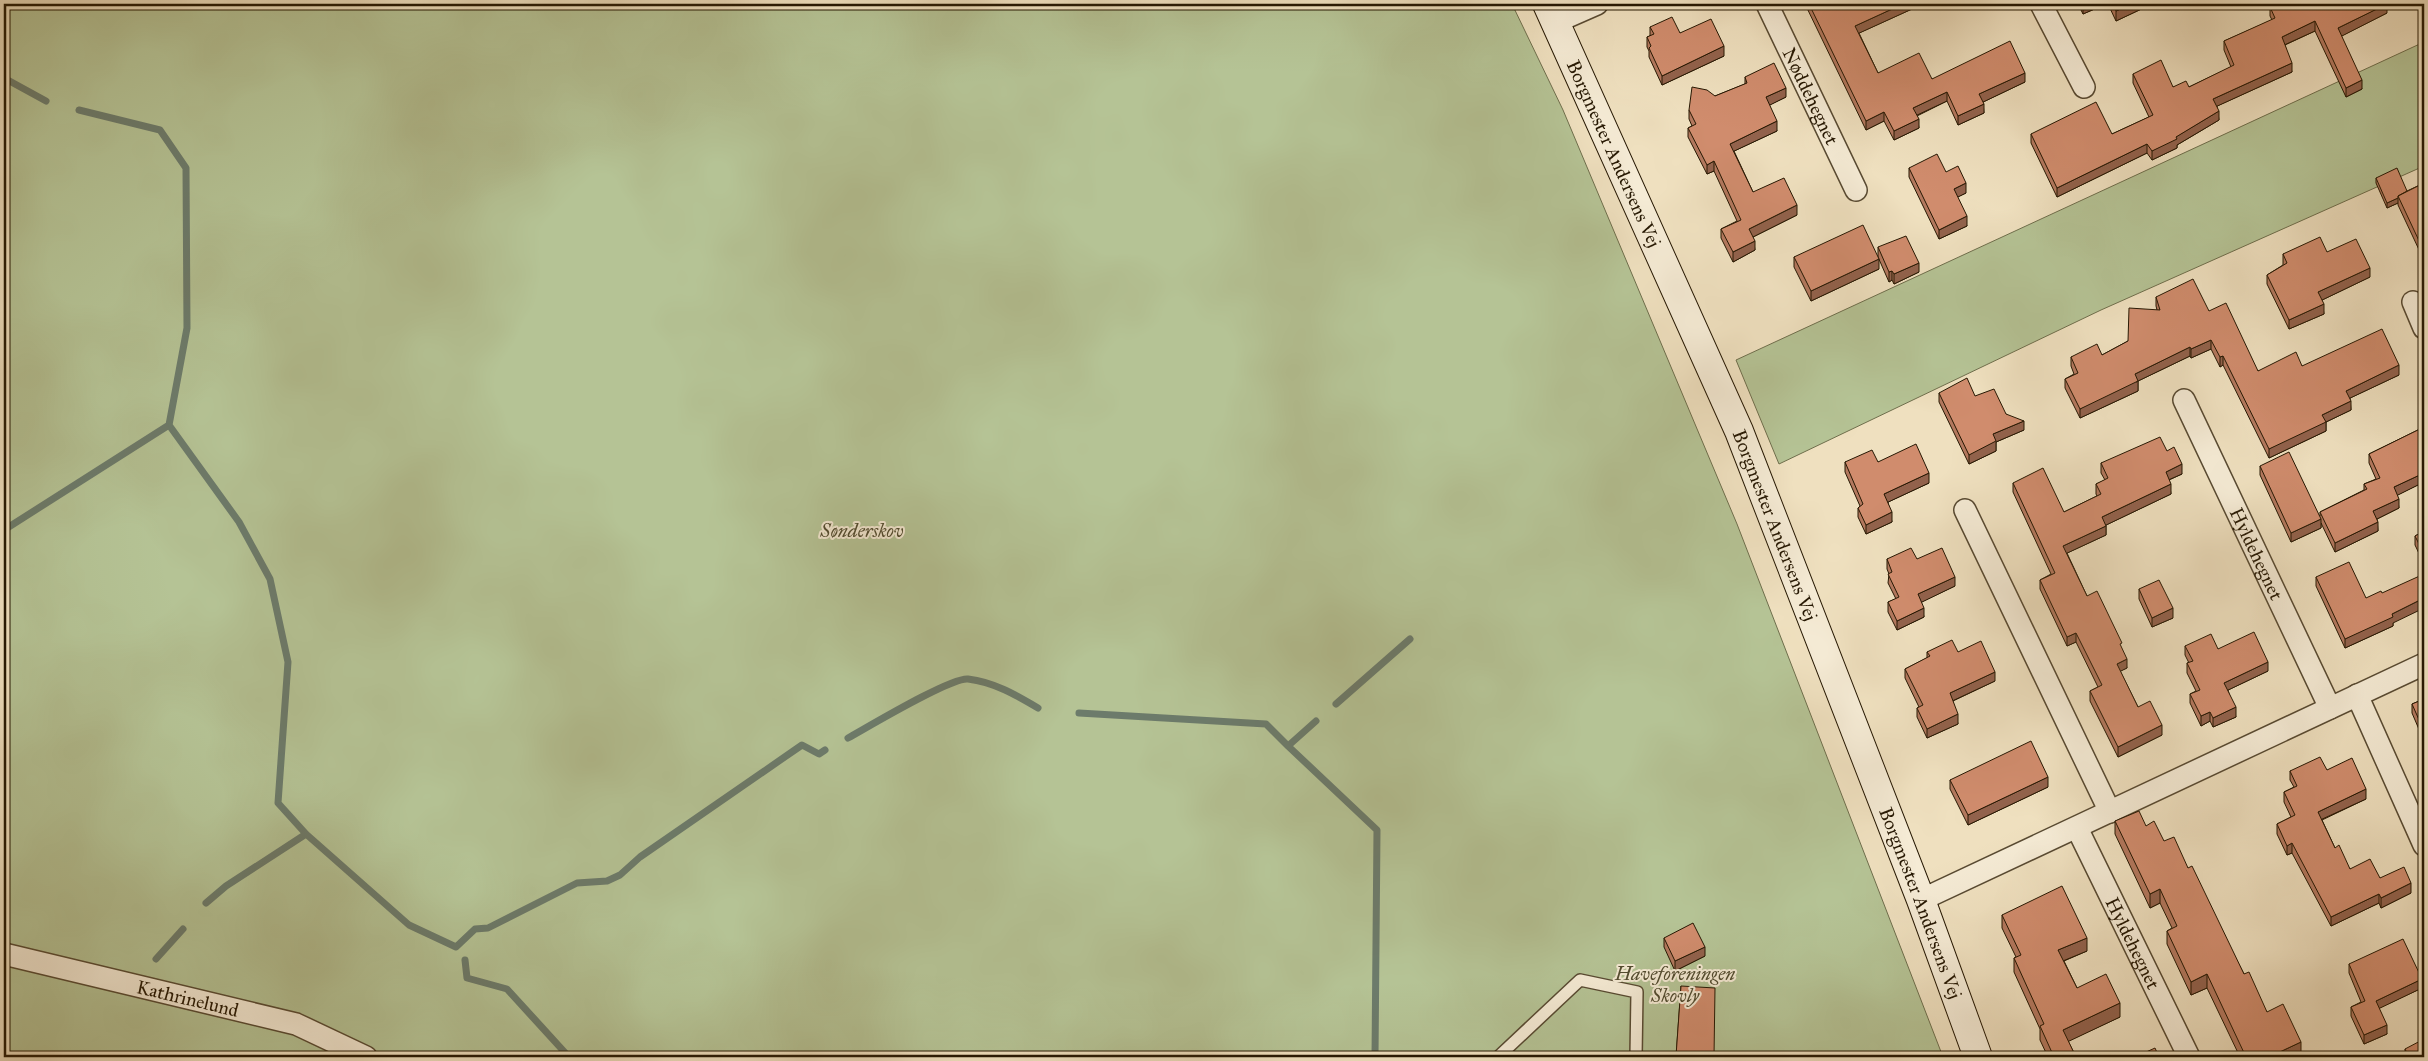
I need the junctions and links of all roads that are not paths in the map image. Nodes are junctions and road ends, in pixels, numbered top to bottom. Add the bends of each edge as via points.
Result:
1 (1597, 4) edge
2 (1767, 4) edge
3 (2041, 4) edge
4 (1552, 13) edge
5 (2084, 87) dead end
6 (1856, 190) dead end
7 (2413, 302) dead end
8 (2424, 328) edge
9 (2184, 400) dead end
10 (1965, 510) dead end
11 (2424, 664) edge
12 (2356, 696) junction
13 (2330, 708) junction
14 (2110, 812) junction
15 (2077, 828) junction
16 (2424, 845) edge
17 (1921, 900) junction
18 (4, 954) edge
19 (366, 1057) edge
20 (1498, 1057) edge
21 (1636, 1057) edge
22 (1978, 1057) edge
23 (2189, 1057) edge

1 - 4 street
2 - 6 street, Nøddehegnet
3 - 5 street
4 - 17 street, Borgmester Andersens Vej via 1739,431
7 - 8 street
9 - 13 street, Hyldehegnet
10 - 14 street
11 - 12 street
12 - 13 street
12 - 16 street
13 - 14 street
14 - 15 street
15 - 17 street
15 - 23 street, Hyldehegnet
17 - 22 street, Borgmester Andersens Vej
18 - 19 street, Kathrinelund via 296,1024
20 - 21 lane via 1580,980 1637,992

